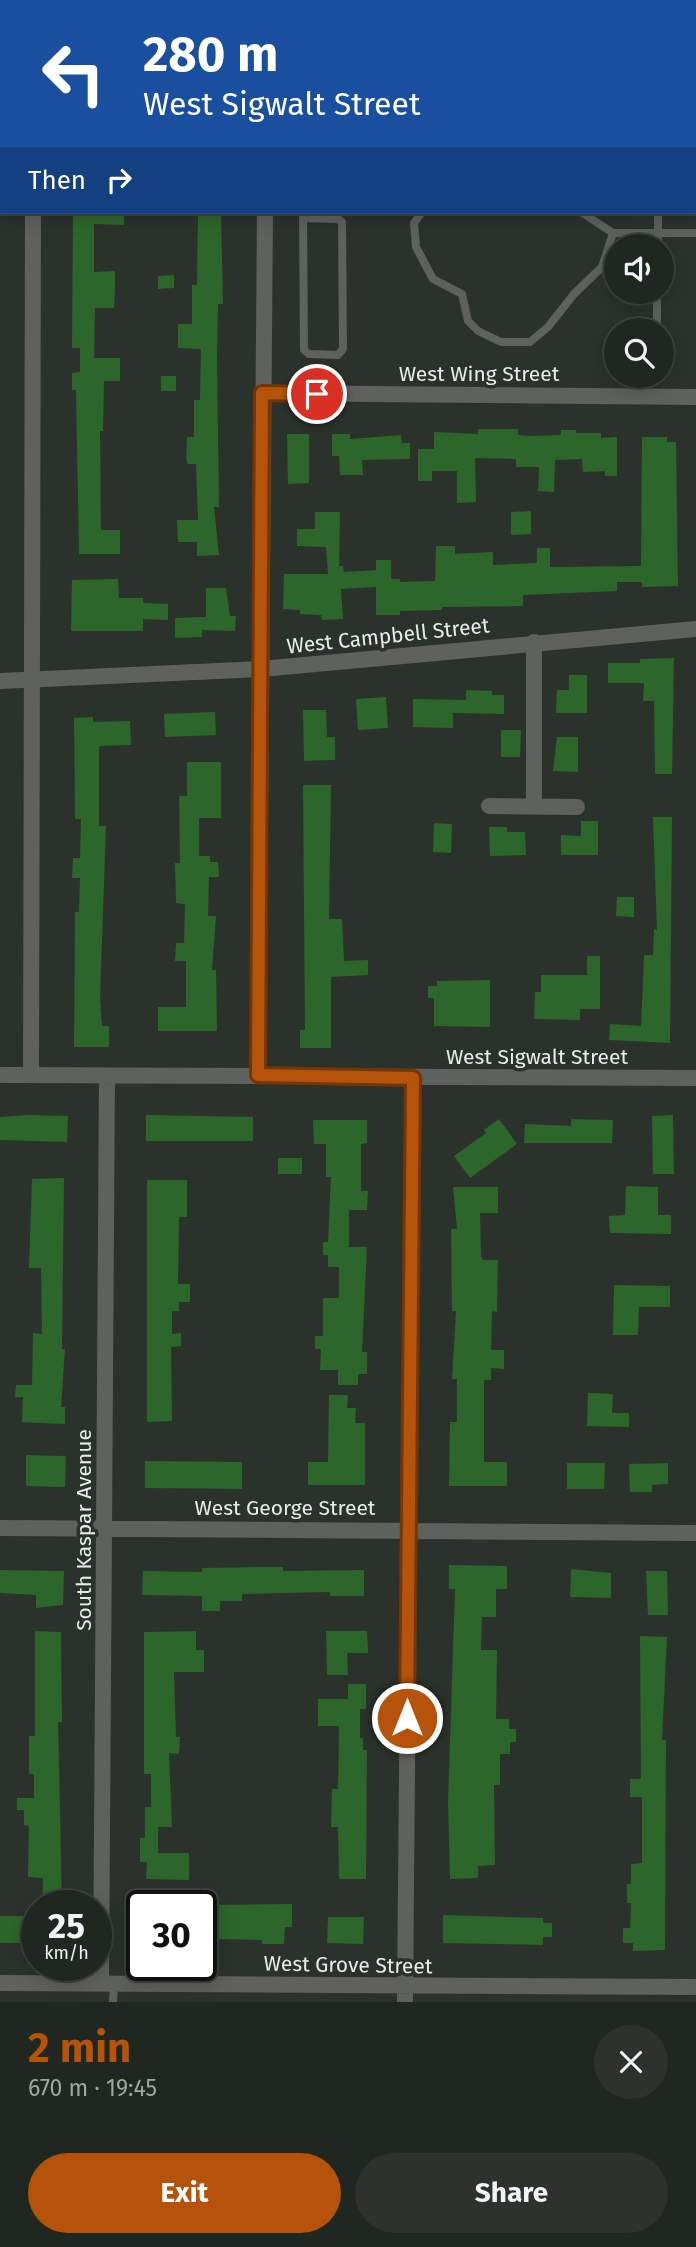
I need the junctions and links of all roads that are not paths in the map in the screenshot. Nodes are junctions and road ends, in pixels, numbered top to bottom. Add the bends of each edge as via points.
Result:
1 (33, 214) edge
2 (265, 214) edge
3 (421, 214) edge
4 (584, 214) edge
5 (658, 214) edge
6 (303, 215) edge
7 (613, 233) junction
8 (658, 233) junction
9 (696, 233) edge
10 (262, 393) junction
11 (696, 397) edge
12 (696, 629) edge
13 (534, 642) junction
14 (261, 669) junction
15 (0, 681) edge
16 (33, 681) junction
17 (489, 806) dead end
18 (534, 806) junction
19 (577, 807) dead end
20 (0, 1075) edge
21 (31, 1075) junction
22 (258, 1075) junction
23 (107, 1076) junction
24 (413, 1078) junction
25 (696, 1079) edge
26 (0, 1528) edge
27 (408, 1529) junction
28 (105, 1530) junction
29 (696, 1533) edge
30 (0, 1983) edge
31 (107, 1984) junction
32 (696, 1987) edge
33 (405, 1995) edge
34 (113, 2002) edge

1 - 16 street
2 - 10 street
3 - 7 lane via 414,223 416,247 433,279 462,294 468,321 501,342 530,342 548,327 602,267
4 - 7 lane
5 - 8 lane
6 - 6 lane via 304,351 338,355 343,349 342,222
7 - 8 lane
8 - 9 lane
10 - 11 street, West Wing Street
10 - 14 street
12 - 13 street, West Campbell Street
13 - 14 street, West Campbell Street
13 - 18 street
14 - 16 street, West Campbell Street
14 - 22 street
15 - 16 street, West Campbell Street
16 - 21 street
17 - 18 street
18 - 19 street
20 - 21 street, West Sigwalt Street
21 - 23 street, West Sigwalt Street
22 - 23 street, West Sigwalt Street
22 - 24 street, West Sigwalt Street
23 - 28 street, South Kaspar Avenue
24 - 25 street, West Sigwalt Street
24 - 27 street
26 - 28 street, West George Street
27 - 28 street, West George Street
27 - 29 street, West George Street
27 - 33 street
28 - 31 street, South Kaspar Avenue
30 - 31 street, West Grove Street
31 - 33 street, West Grove Street
31 - 34 lane
32 - 33 street, West Grove Street

